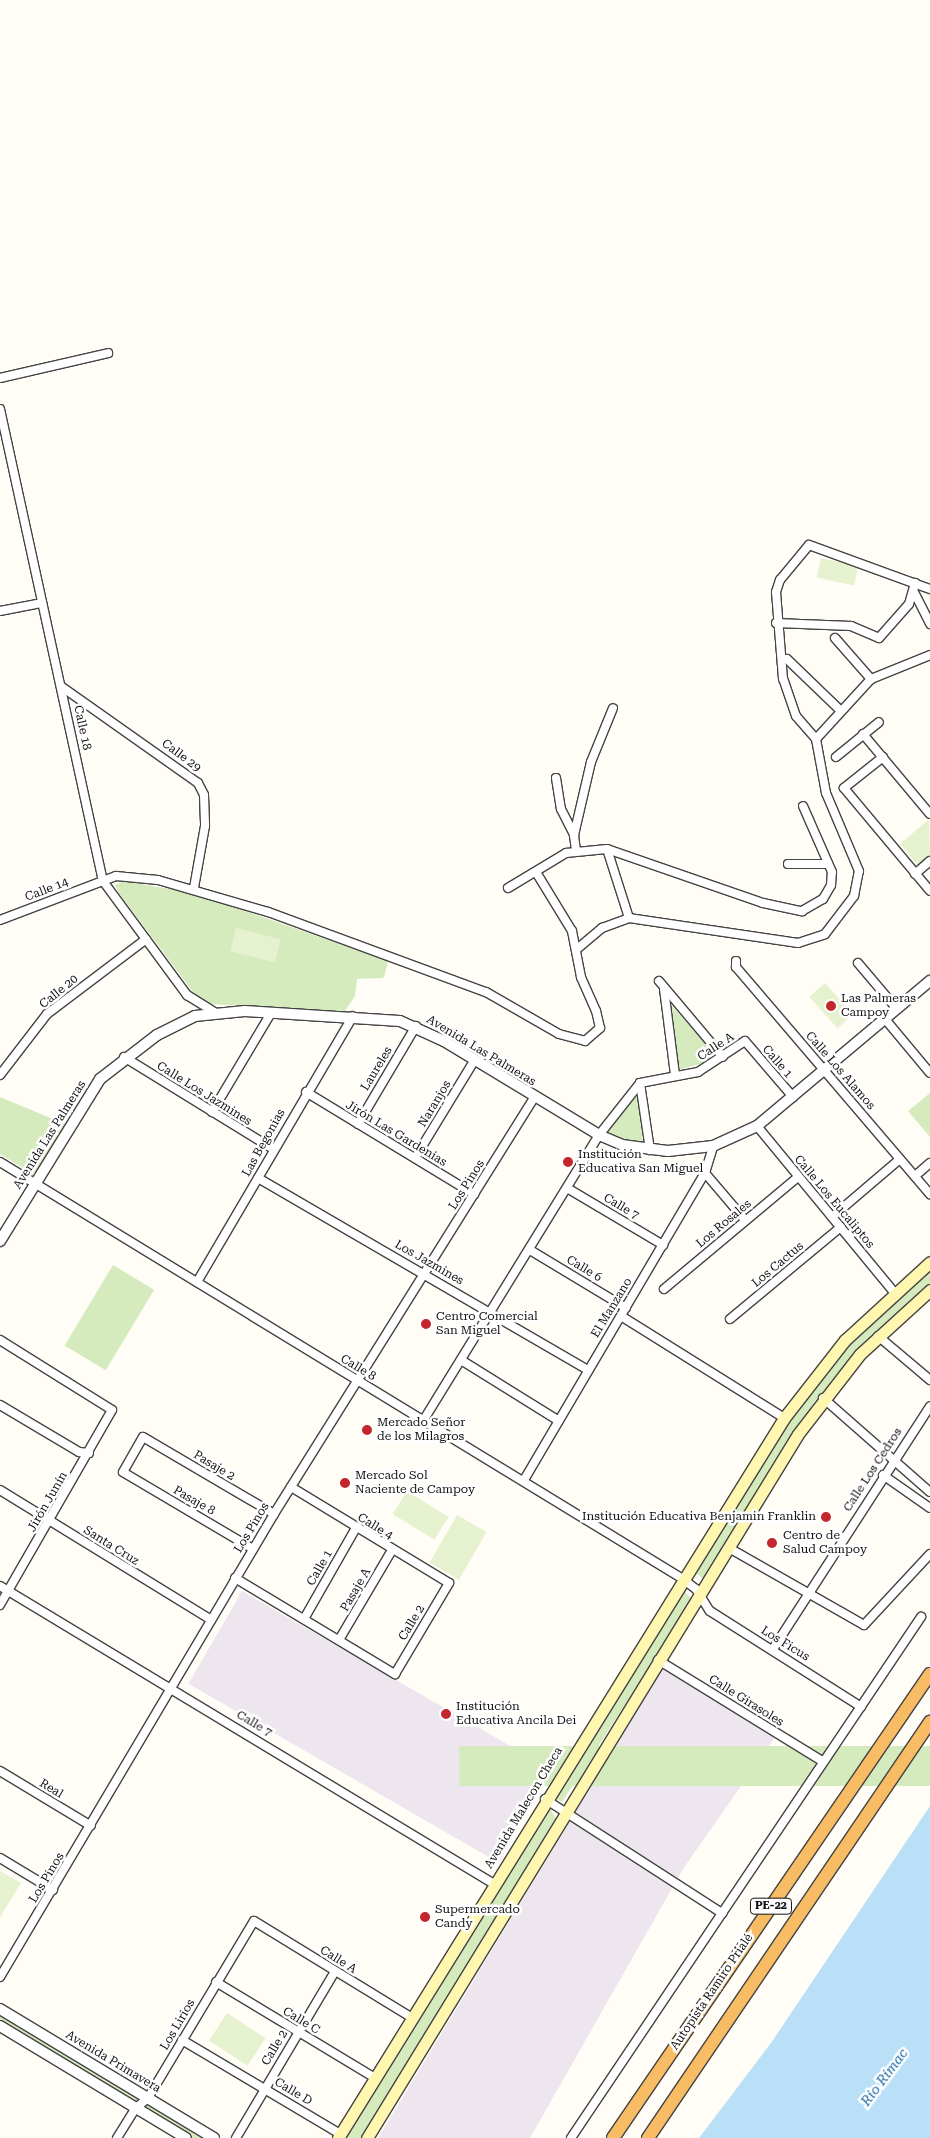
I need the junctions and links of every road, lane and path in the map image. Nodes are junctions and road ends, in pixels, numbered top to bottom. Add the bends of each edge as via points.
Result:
1 (108, 353) dead end
2 (0, 378) edge
3 (0, 409) edge
4 (915, 583) junction
5 (930, 589) edge
6 (914, 592) junction
7 (42, 603) junction
8 (0, 611) edge
9 (776, 623) junction
10 (930, 624) edge
11 (835, 638) dead end
12 (930, 655) edge
13 (787, 659) dead end
14 (871, 679) junction
15 (62, 687) junction
16 (613, 708) dead end
17 (840, 710) junction
18 (879, 722) dead end
19 (863, 734) junction
20 (816, 739) junction
21 (836, 756) dead end
22 (882, 757) junction
23 (556, 778) dead end
24 (803, 806) dead end
25 (930, 814) edge
26 (574, 835) junction
27 (607, 849) junction
28 (576, 850) junction
29 (930, 861) edge
30 (788, 864) dead end
31 (828, 864) junction
32 (536, 872) junction
33 (916, 874) junction
34 (103, 881) junction
35 (194, 888) junction
36 (508, 888) dead end
37 (930, 891) edge
38 (630, 918) junction
39 (0, 920) edge
40 (146, 940) junction
41 (577, 949) junction
42 (736, 961) dead end
43 (858, 963) dead end
44 (659, 981) dead end
45 (930, 981) edge
46 (664, 989) junction
47 (897, 1009) junction
48 (214, 1012) junction
49 (271, 1013) junction
50 (352, 1016) junction
51 (885, 1019) junction
52 (416, 1026) junction
53 (745, 1041) joint
54 (124, 1057) junction
55 (723, 1057) junction
56 (474, 1061) junction
57 (826, 1071) junction
58 (930, 1073) edge
59 (0, 1075) edge
60 (675, 1076) junction
61 (640, 1083) junction
62 (306, 1092) junction
63 (793, 1097) junction
64 (534, 1098) junction
65 (212, 1112) junction
66 (358, 1124) junction
67 (757, 1126) junction
68 (599, 1135) junction
69 (713, 1146) junction
70 (273, 1149) junction
71 (650, 1150) junction
72 (415, 1158) junction
73 (900, 1159) junction
74 (0, 1162) edge
75 (930, 1163) edge
76 (705, 1172) junction
77 (915, 1176) junction
78 (798, 1177) junction
79 (258, 1178) junction
80 (34, 1183) junction
81 (567, 1188) junction
82 (474, 1194) junction
83 (930, 1194) edge
84 (832, 1217) junction
85 (745, 1220) junction
86 (840, 1227) junction
87 (0, 1241) edge
88 (663, 1245) junction
89 (530, 1250) junction
90 (930, 1262) edge
91 (425, 1273) junction
92 (197, 1282) junction
93 (664, 1289) dead end
94 (930, 1290) edge
95 (894, 1292) junction
96 (626, 1308) junction
97 (492, 1312) junction
98 (621, 1316) junction
99 (730, 1319) dead end
100 (878, 1336) junction
101 (0, 1340) edge
102 (461, 1360) junction
103 (588, 1370) junction
104 (930, 1380) edge
105 (357, 1381) junction
106 (823, 1398) junction
107 (0, 1405) edge
108 (930, 1406) edge
109 (784, 1418) junction
110 (423, 1421) junction
111 (559, 1421) junction
112 (143, 1437) joint
113 (89, 1453) junction
114 (893, 1459) junction
115 (883, 1475) junction
116 (524, 1480) junction
117 (291, 1487) junction
118 (0, 1490) edge
119 (930, 1492) edge
120 (930, 1508) edge
121 (274, 1514) junction
122 (50, 1522) junction
123 (356, 1528) junction
124 (729, 1548) junction
125 (253, 1549) junction
126 (392, 1550) junction
127 (930, 1554) edge
128 (236, 1578) junction
129 (682, 1579) junction
130 (449, 1584) joint
131 (0, 1586) edge
132 (9, 1592) junction
133 (808, 1594) junction
134 (699, 1597) junction
135 (0, 1605) edge
136 (921, 1618) dead end
137 (304, 1619) junction
138 (211, 1620) junction
139 (339, 1640) junction
140 (773, 1649) junction
141 (658, 1660) junction
142 (930, 1674) edge
143 (171, 1687) junction
144 (861, 1707) junction
145 (930, 1722) edge
146 (822, 1761) junction
147 (0, 1771) edge
148 (545, 1799) junction
149 (565, 1812) junction
150 (91, 1826) junction
151 (0, 1858) edge
152 (494, 1884) junction
153 (53, 1890) junction
154 (722, 1913) junction
155 (254, 1921) joint
156 (335, 1971) junction
157 (0, 1977) edge
158 (216, 1982) junction
159 (0, 2009) edge
160 (412, 2018) junction
161 (0, 2026) edge
162 (298, 2032) junction
163 (182, 2040) junction
164 (375, 2078) junction
165 (264, 2087) junction
166 (148, 2098) junction
167 (136, 2108) junction
168 (339, 2136) edge
169 (117, 2138) edge
170 (186, 2138) edge
171 (214, 2138) edge
172 (236, 2138) edge
173 (367, 2138) edge
174 (571, 2138) edge
175 (612, 2138) edge
176 (648, 2138) edge

1 - 2 street
3 - 7 street, Calle 18
4 - 5 street
4 - 6 street
4 - 9 street via 809,545 780,580
6 - 9 street via 900,619 879,638 851,626
6 - 10 street
7 - 8 street
7 - 15 street, Calle 18
9 - 20 street via 778,658 790,703
11 - 14 street
12 - 14 street
13 - 17 street
14 - 17 street
15 - 34 street, Calle 18
15 - 35 street, Calle 29 via 198,783 204,795 205,826
16 - 26 street via 591,762
17 - 20 street
18 - 19 street
19 - 21 street
19 - 22 street
20 - 38 street via 826,793 860,871 854,896 824,934 798,943
22 - 25 street
22 - 33 street via 844,788
23 - 26 street via 561,809
24 - 31 street
26 - 28 street
27 - 28 street
27 - 31 street via 763,903 802,911 823,900 832,885
27 - 38 street
28 - 32 street
29 - 33 street
30 - 31 street
32 - 36 street
32 - 41 street via 572,931
33 - 37 street
34 - 35 street, Calle 14 via 132,876
34 - 39 street, Calle 14
34 - 40 street, Calle 18
35 - 41 street, Calle 14 via 486,992 559,1034 585,1041 600,1028 581,977
38 - 41 street via 602,928
40 - 48 street, Calle 18 via 187,995
40 - 59 street, Calle 20 via 48,1014
42 - 57 street, Calle Los Alamos via 736,967
43 - 47 street
44 - 46 street
45 - 47 street, Avenida Las Palmeras
46 - 55 street
46 - 60 street
47 - 51 street, Avenida Las Palmeras
48 - 49 street, Avenida Las Palmeras
48 - 54 street, Avenida Las Palmeras via 182,1020
49 - 50 street, Avenida Las Palmeras
49 - 65 street
50 - 52 street, Avenida Las Palmeras
50 - 62 street, Las Begonias
51 - 57 street, Avenida Las Palmeras
51 - 58 street
52 - 56 street, Avenida Las Palmeras
52 - 66 street, Laureles
53 - 55 street, Calle A
53 - 63 street, Calle 1
54 - 65 street, Calle Los Jazmines
54 - 80 street, Avenida Las Palmeras via 85,1099
55 - 60 street, Calle A via 698,1072
56 - 64 street, Avenida Las Palmeras
56 - 72 street, Naranjos
57 - 63 street, Avenida Las Palmeras
57 - 73 street, Calle Los Alamos
60 - 61 street, Calle A
61 - 68 street
61 - 71 street
62 - 66 street, Jirón Las Gardenias
62 - 70 street, Las Begonias
63 - 67 street, Avenida Las Palmeras
64 - 68 street, Avenida Las Palmeras
64 - 82 street, Los Pinos
65 - 70 street, Calle Los Jazmines
66 - 72 street, Jirón Las Gardenias
67 - 69 street, Avenida Las Palmeras
67 - 78 street, Calle Los Eucaliptos
68 - 71 street, Avenida Las Palmeras
68 - 81 street
69 - 71 street, Avenida Las Palmeras
69 - 76 street, El Manzano
70 - 79 street, Las Begonias
72 - 82 street, Jirón Las Gardenias
73 - 77 street, Calle Los Alamos
73 - 84 street
74 - 80 street, Calle 8
75 - 77 street
76 - 85 street
76 - 88 street, El Manzano
77 - 83 street, Calle Los Alamos
78 - 84 street, Calle Los Eucaliptos
78 - 85 street, Los Rosales
79 - 91 street, Los Jazmines
79 - 92 street, Las Begonias
80 - 87 street, Avenida Las Palmeras
80 - 92 street, Calle 8
81 - 88 street, Calle 7
81 - 89 street
82 - 91 street, Los Pinos
84 - 86 street, Calle Los Eucaliptos
85 - 93 street, Los Rosales
86 - 95 street, Calle Los Eucaliptos
86 - 99 street, Los Cactus
88 - 96 street, El Manzano
89 - 96 street, Calle 6
89 - 97 street
90 - 95 main road, Avenida Malecon Checa
91 - 97 street, Los Jazmines
91 - 105 street, Los Pinos
92 - 105 street, Calle 8
94 - 100 main road
95 - 109 main road, Avenida Malecon Checa via 845,1340
96 - 98 street, El Manzano
97 - 102 street
97 - 103 street, Los Jazmines
98 - 103 street, El Manzano
98 - 109 street
100 - 104 street
100 - 106 main road
101 - 113 street, Jirón Junín via 112,1410
102 - 110 street
102 - 111 street
103 - 111 street, El Manzano
105 - 110 street, Calle 8
105 - 117 street, Los Pinos
106 - 114 street
106 - 124 main road
107 - 113 street via 79,1452
108 - 114 street, Calle Los Cedros
109 - 129 main road, Avenida Malecon Checa
110 - 116 street, Calle 8
111 - 116 street, El Manzano
112 - 121 street, Pasaje 2
112 - 125 street, Pasaje 8 via 123,1472
113 - 122 street, Jirón Junín
114 - 115 street, Calle Los Cedros
114 - 119 street
115 - 120 street
115 - 133 street, Calle Los Cedros
116 - 129 street, Calle 8
117 - 121 street, Los Pinos
117 - 123 street, Calle 4
118 - 122 street, Santa Cruz
121 - 125 street, Los Pinos
122 - 132 street, Jirón Junín
122 - 138 street, Santa Cruz
123 - 126 street, Calle 4
123 - 137 street, Calle 1
124 - 133 street
124 - 134 main road
125 - 128 street, Los Pinos
126 - 130 street, Calle 4
126 - 139 street, Pasaje A
127 - 133 street via 870,1622 859,1624
128 - 137 street
128 - 138 street, Los Pinos
129 - 134 street, Calle 8
129 - 148 main road, Avenida Malecon Checa
130 - 139 street, Calle 2 via 395,1674
131 - 132 street, Calle 7
132 - 135 street, Jirón Junín
132 - 143 street, Calle 7
133 - 140 street, Calle Los Cedros
134 - 140 street, Los Ficus via 710,1611
134 - 141 main road
136 - 144 street
137 - 139 street
138 - 143 street, Los Pinos
140 - 144 street, Los Ficus
141 - 146 street, Calle Girasoles
141 - 149 main road
142 - 175 highway, Autopista Ramiro Prialé / PE-22
143 - 150 street, Los Pinos
143 - 152 street, Calle 7
144 - 146 street
145 - 176 highway, PE-22
146 - 154 street
147 - 150 street, Real
148 - 149 street
148 - 152 main road, Avenida Malecon Checa
149 - 154 street
149 - 173 main road
150 - 153 street, Los Pinos
151 - 153 street
152 - 160 main road, Avenida Malecon Checa
153 - 157 street, Los Pinos
154 - 174 street
155 - 156 street, Calle A
155 - 158 street, Los Lirios
156 - 160 street, Calle A
156 - 162 street, Calle 2
158 - 162 street, Calle C
158 - 163 street, Los Lirios
159 - 166 street, Avenida Primavera
160 - 164 main road, Avenida Malecon Checa
161 - 167 street
162 - 164 street, Calle C
162 - 165 street, Calle 2
163 - 165 street, Calle D
163 - 166 street, Los Lirios
164 - 168 main road, Avenida Malecon Checa
165 - 168 street, Calle D
165 - 172 street, Calle 2
166 - 167 street, Los Lirios
166 - 171 street, Avenida Primavera
167 - 169 street, Los Lirios
167 - 170 street

